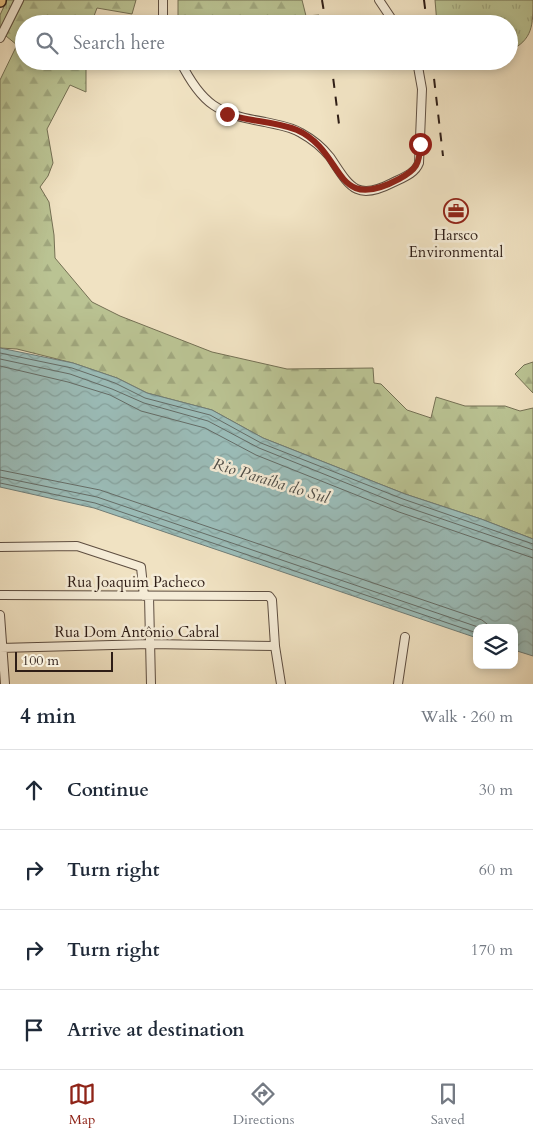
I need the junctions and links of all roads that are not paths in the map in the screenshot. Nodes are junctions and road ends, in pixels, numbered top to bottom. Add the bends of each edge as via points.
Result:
1 (19, 0) edge
2 (164, 0) edge
3 (379, 0) edge
4 (163, 15) edge
5 (389, 15) edge
6 (0, 38) edge
7 (185, 70) edge
8 (418, 70) edge
9 (0, 547) edge
10 (0, 595) edge
11 (147, 596) junction
12 (0, 615) edge
13 (405, 637) dead end
14 (150, 644) junction
15 (275, 646) junction
16 (1, 648) edge
17 (5, 684) edge
18 (151, 684) edge
19 (281, 684) edge
20 (398, 684) edge

1 - 6 street
2 - 4 street
3 - 5 street
7 - 8 street via 198,92 219,109 304,134 323,150 348,184 369,192 379,190 415,170 419,163 422,94
9 - 11 street via 65,545 89,549 141,567
10 - 11 street, Rua Joaquim Pacheco
11 - 14 street
11 - 15 street, Rua Joaquim Pacheco via 269,596 272,598
12 - 16 street
13 - 20 street
14 - 15 street, Rua Dom Antônio Cabral
14 - 16 street, Rua Dom Antônio Cabral
14 - 18 street
15 - 19 street
16 - 17 street

